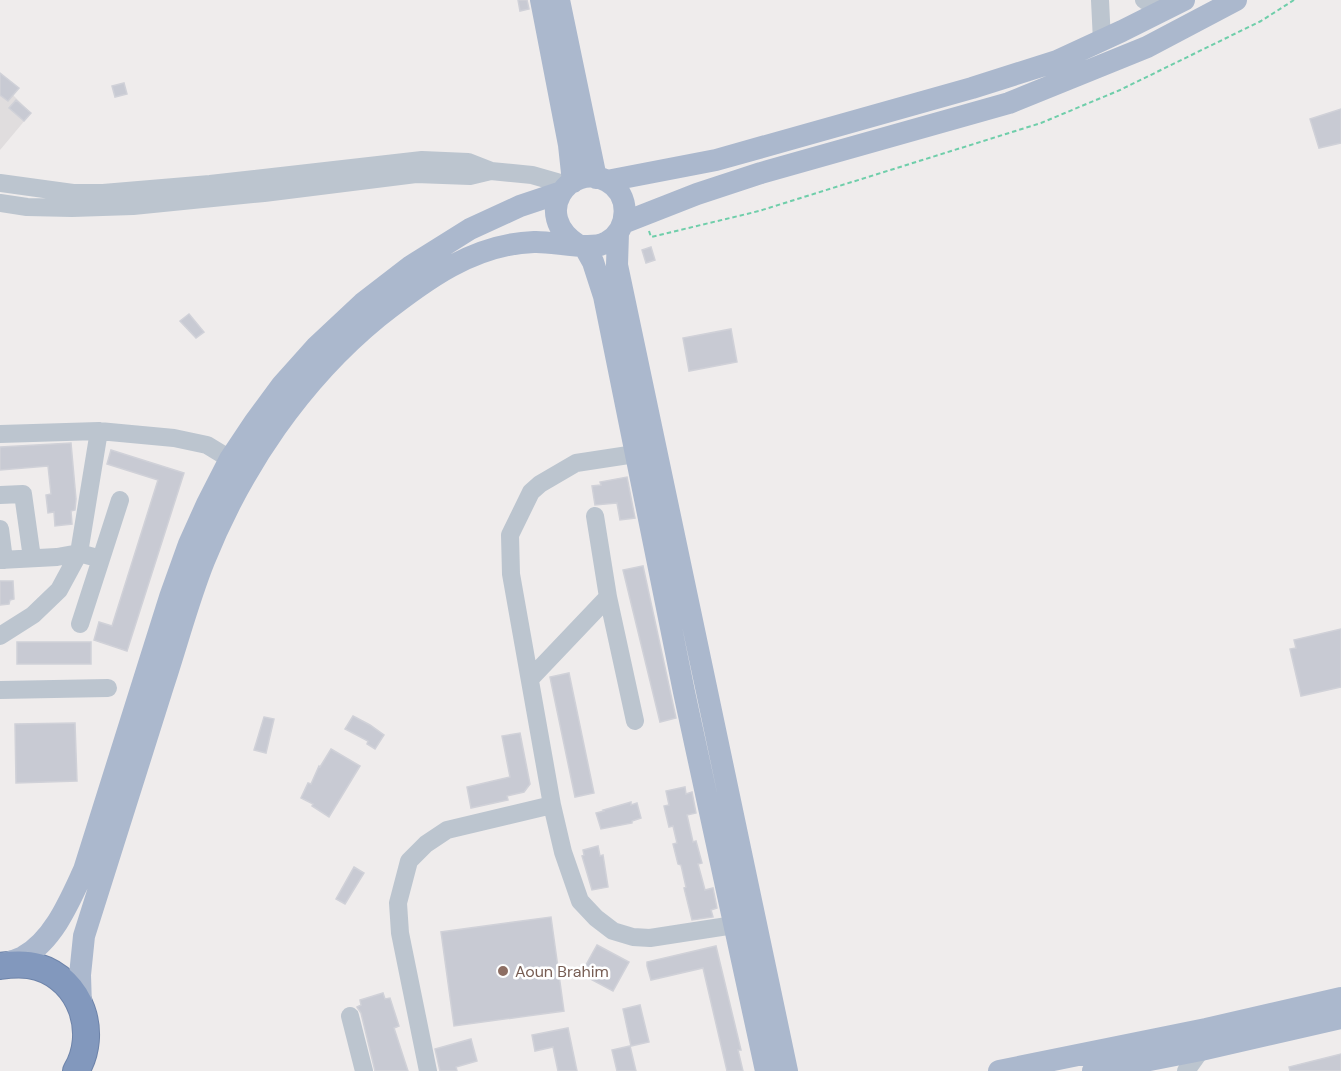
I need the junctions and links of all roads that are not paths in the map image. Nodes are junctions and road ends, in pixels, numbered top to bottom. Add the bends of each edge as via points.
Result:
1 (541, 0) edge
2 (559, 0) edge
3 (1100, 0) edge
4 (1144, 0) edge
5 (1236, 0) edge
6 (1175, 4) edge
7 (1102, 41) junction
8 (601, 179) junction
9 (0, 183) edge
10 (567, 186) junction
11 (173, 195) junction
12 (0, 203) edge
13 (621, 228) junction
14 (581, 245) junction
15 (99, 431) junction
16 (0, 434) edge
17 (635, 454) junction
18 (230, 459) junction
19 (0, 495) edge
20 (120, 500) dead end
21 (595, 516) dead end
22 (0, 529) edge
23 (79, 553) junction
24 (32, 558) junction
25 (101, 559) junction
26 (2, 560) edge
27 (608, 597) junction
28 (80, 624) dead end
29 (0, 636) edge
30 (530, 679) junction
31 (108, 688) dead end
32 (0, 690) edge
33 (635, 721) dead end
34 (552, 805) junction
35 (734, 925) junction
36 (0, 966) edge
37 (1341, 998) edge
38 (81, 1006) junction
39 (350, 1017) dead end
40 (1341, 1018) edge
41 (1204, 1039) junction
42 (76, 1071) edge
43 (364, 1071) edge
44 (428, 1071) edge
45 (766, 1071) edge
46 (787, 1071) edge
47 (999, 1071) edge
48 (1093, 1071) edge
49 (1186, 1071) edge

1 - 10 main road via 569,145
2 - 8 main road
3 - 7 street
4 - 6 street
5 - 13 main road via 1147,48 1009,103 761,173 644,214
6 - 7 main road
7 - 8 main road via 1057,61 949,95 716,160
8 - 10 main road via 584,178
8 - 13 main road via 623,199
9 - 11 street via 73,193
10 - 11 street via 532,175 491,171 468,162 422,160
10 - 14 main road via 556,203 555,215 565,236
10 - 18 main road via 470,229 411,266 363,303 316,346 282,385
11 - 12 street via 72,208
13 - 14 main road via 602,245
13 - 46 main road via 617,265
14 - 17 main road via 592,262 604,296
14 - 38 main road via 536,242 498,246 460,260 377,318 303,393 269,437 204,561 84,936
15 - 16 street
15 - 18 street via 207,445
15 - 23 street
17 - 30 street via 576,463 540,484 531,492 510,535 511,574
17 - 35 main road
18 - 36 main road via 189,544 170,597 84,870 64,911 42,942 24,956
19 - 24 street via 22,494
20 - 25 street
21 - 27 street
22 - 26 street
23 - 24 street
23 - 25 street
23 - 29 street via 59,590 33,615
24 - 26 street
25 - 28 street
27 - 30 street
27 - 33 street
30 - 34 street
31 - 32 street
34 - 35 street via 580,902 613,931 650,938
34 - 44 street via 447,830 409,861 398,903 400,933
35 - 45 main road
36 - 38 highway via 38,967 71,989
37 - 41 main road
38 - 42 highway via 87,1024 86,1044
39 - 43 street
40 - 41 main road
41 - 47 main road
41 - 48 main road
41 - 49 street

